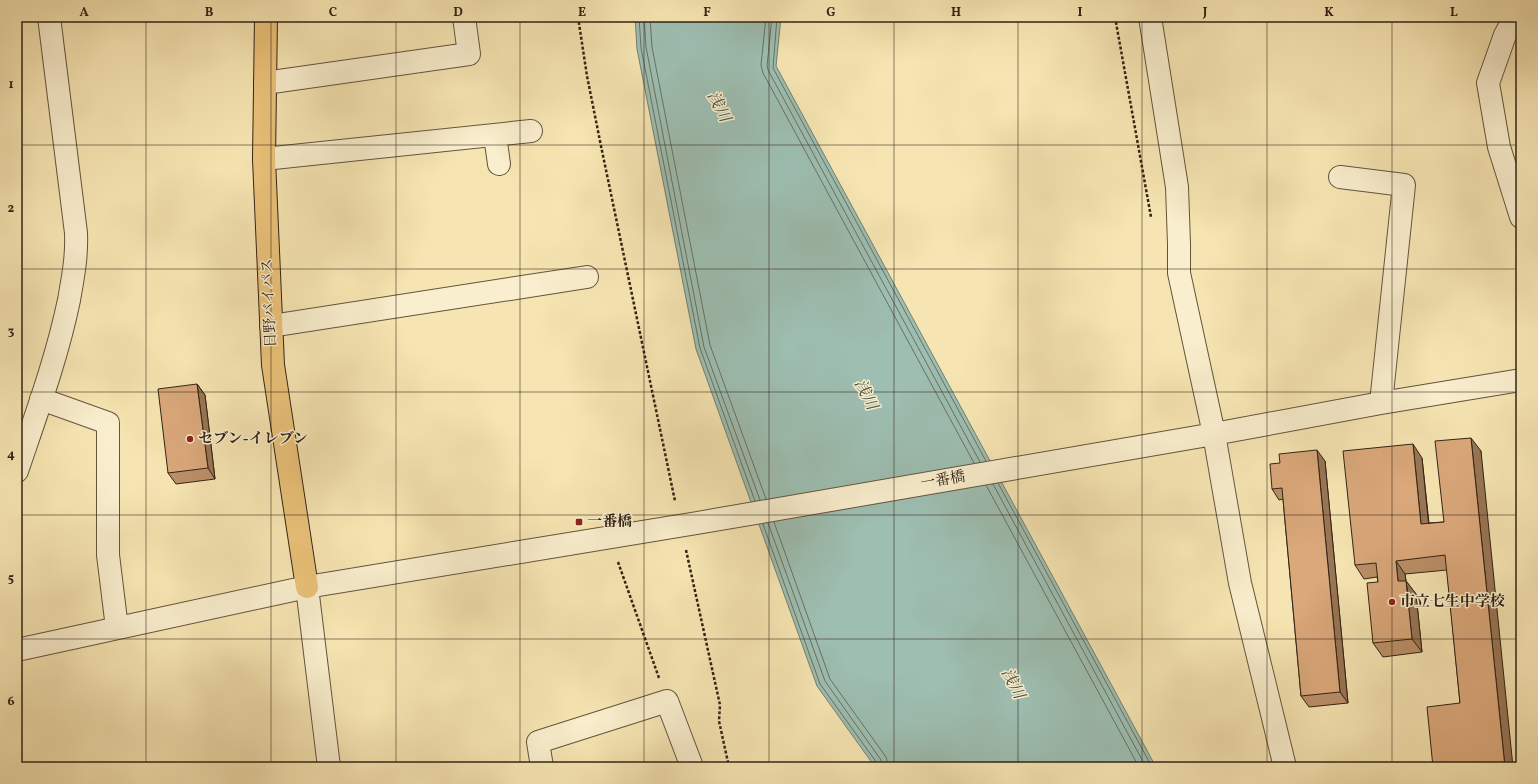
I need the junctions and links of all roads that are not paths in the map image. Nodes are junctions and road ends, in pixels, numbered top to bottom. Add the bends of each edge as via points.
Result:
1 (49, 17) edge
2 (266, 17) edge
3 (464, 17) edge
4 (1150, 17) edge
5 (1514, 17) edge
6 (265, 83) junction
7 (531, 131) dead end
8 (495, 135) junction
9 (264, 159) junction
10 (499, 164) dead end
11 (1340, 178) dead end
12 (1521, 217) edge
13 (588, 277) dead end
14 (271, 326) junction
15 (1521, 380) edge
16 (41, 399) junction
17 (1381, 403) junction
18 (1214, 434) junction
19 (17, 471) edge
20 (307, 587) junction
21 (117, 628) junction
22 (17, 650) edge
23 (330, 766) edge
24 (542, 767) edge
25 (692, 767) edge
26 (1285, 767) edge

1 - 16 street via 77,252 63,327
2 - 6 highway, 日野バイパス
3 - 6 street via 469,54
4 - 18 street via 1177,187 1179,273
5 - 12 street via 1488,83 1499,147
6 - 9 highway, 日野バイパス
7 - 8 street
8 - 9 street
8 - 10 street
9 - 14 highway, 日野バイパス
11 - 17 street via 1404,185
13 - 14 street
14 - 20 highway, 日野バイパス via 273,365
15 - 17 street, 一番橋
16 - 19 street
16 - 21 street via 108,423 108,555
17 - 18 street, 一番橋
18 - 20 street, 一番橋 via 689,525
18 - 26 street via 1240,583
20 - 21 street, 一番橋
20 - 23 street
21 - 22 street, 一番橋
24 - 25 street via 538,742 667,701

